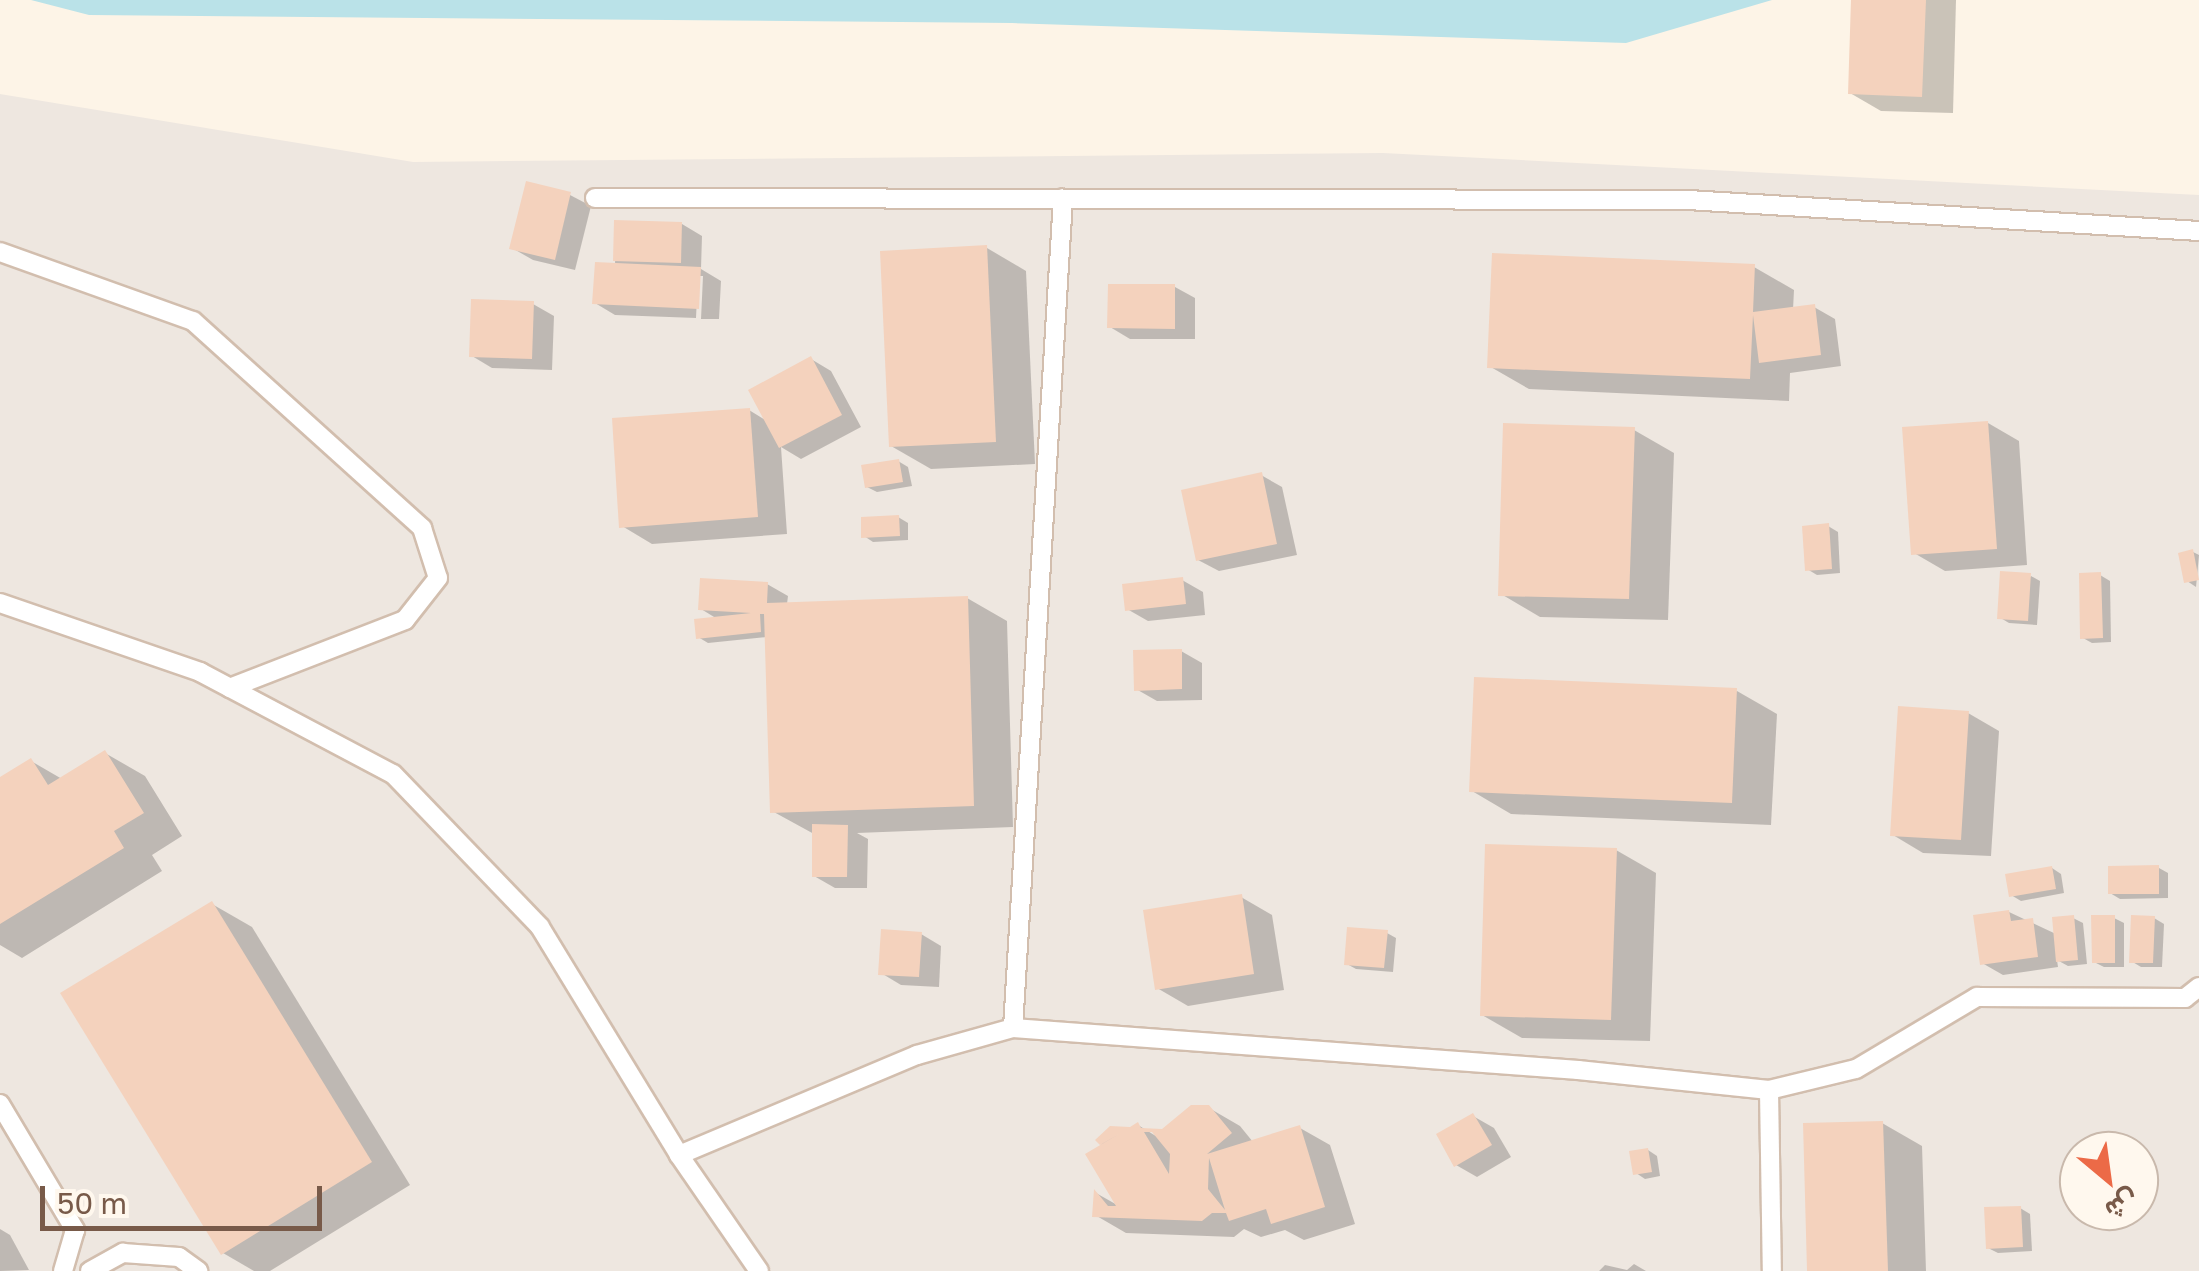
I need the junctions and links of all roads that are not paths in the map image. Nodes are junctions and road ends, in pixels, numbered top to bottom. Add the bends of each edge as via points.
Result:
1 (595, 198) dead end
2 (1063, 198) junction
3 (2199, 231) edge
4 (0, 252) edge
5 (0, 603) edge
6 (230, 688) junction
7 (2199, 986) edge
8 (1013, 1028) junction
9 (1769, 1090) junction
10 (0, 1104) edge
11 (679, 1154) junction
12 (64, 1271) edge
13 (90, 1271) edge
14 (198, 1271) edge
15 (759, 1271) edge
16 (1772, 1271) edge

1 - 2 lane
2 - 3 lane via 1688,200
2 - 8 lane
4 - 6 lane via 193,321 422,528 438,578 406,620
5 - 6 lane
6 - 11 lane via 393,774 420,802 540,927
7 - 9 lane via 2185,998 1977,996 1856,1069
8 - 9 lane
8 - 11 lane via 917,1055
9 - 16 lane
10 - 12 lane via 76,1230
11 - 15 lane
13 - 14 lane via 123,1253 178,1257

